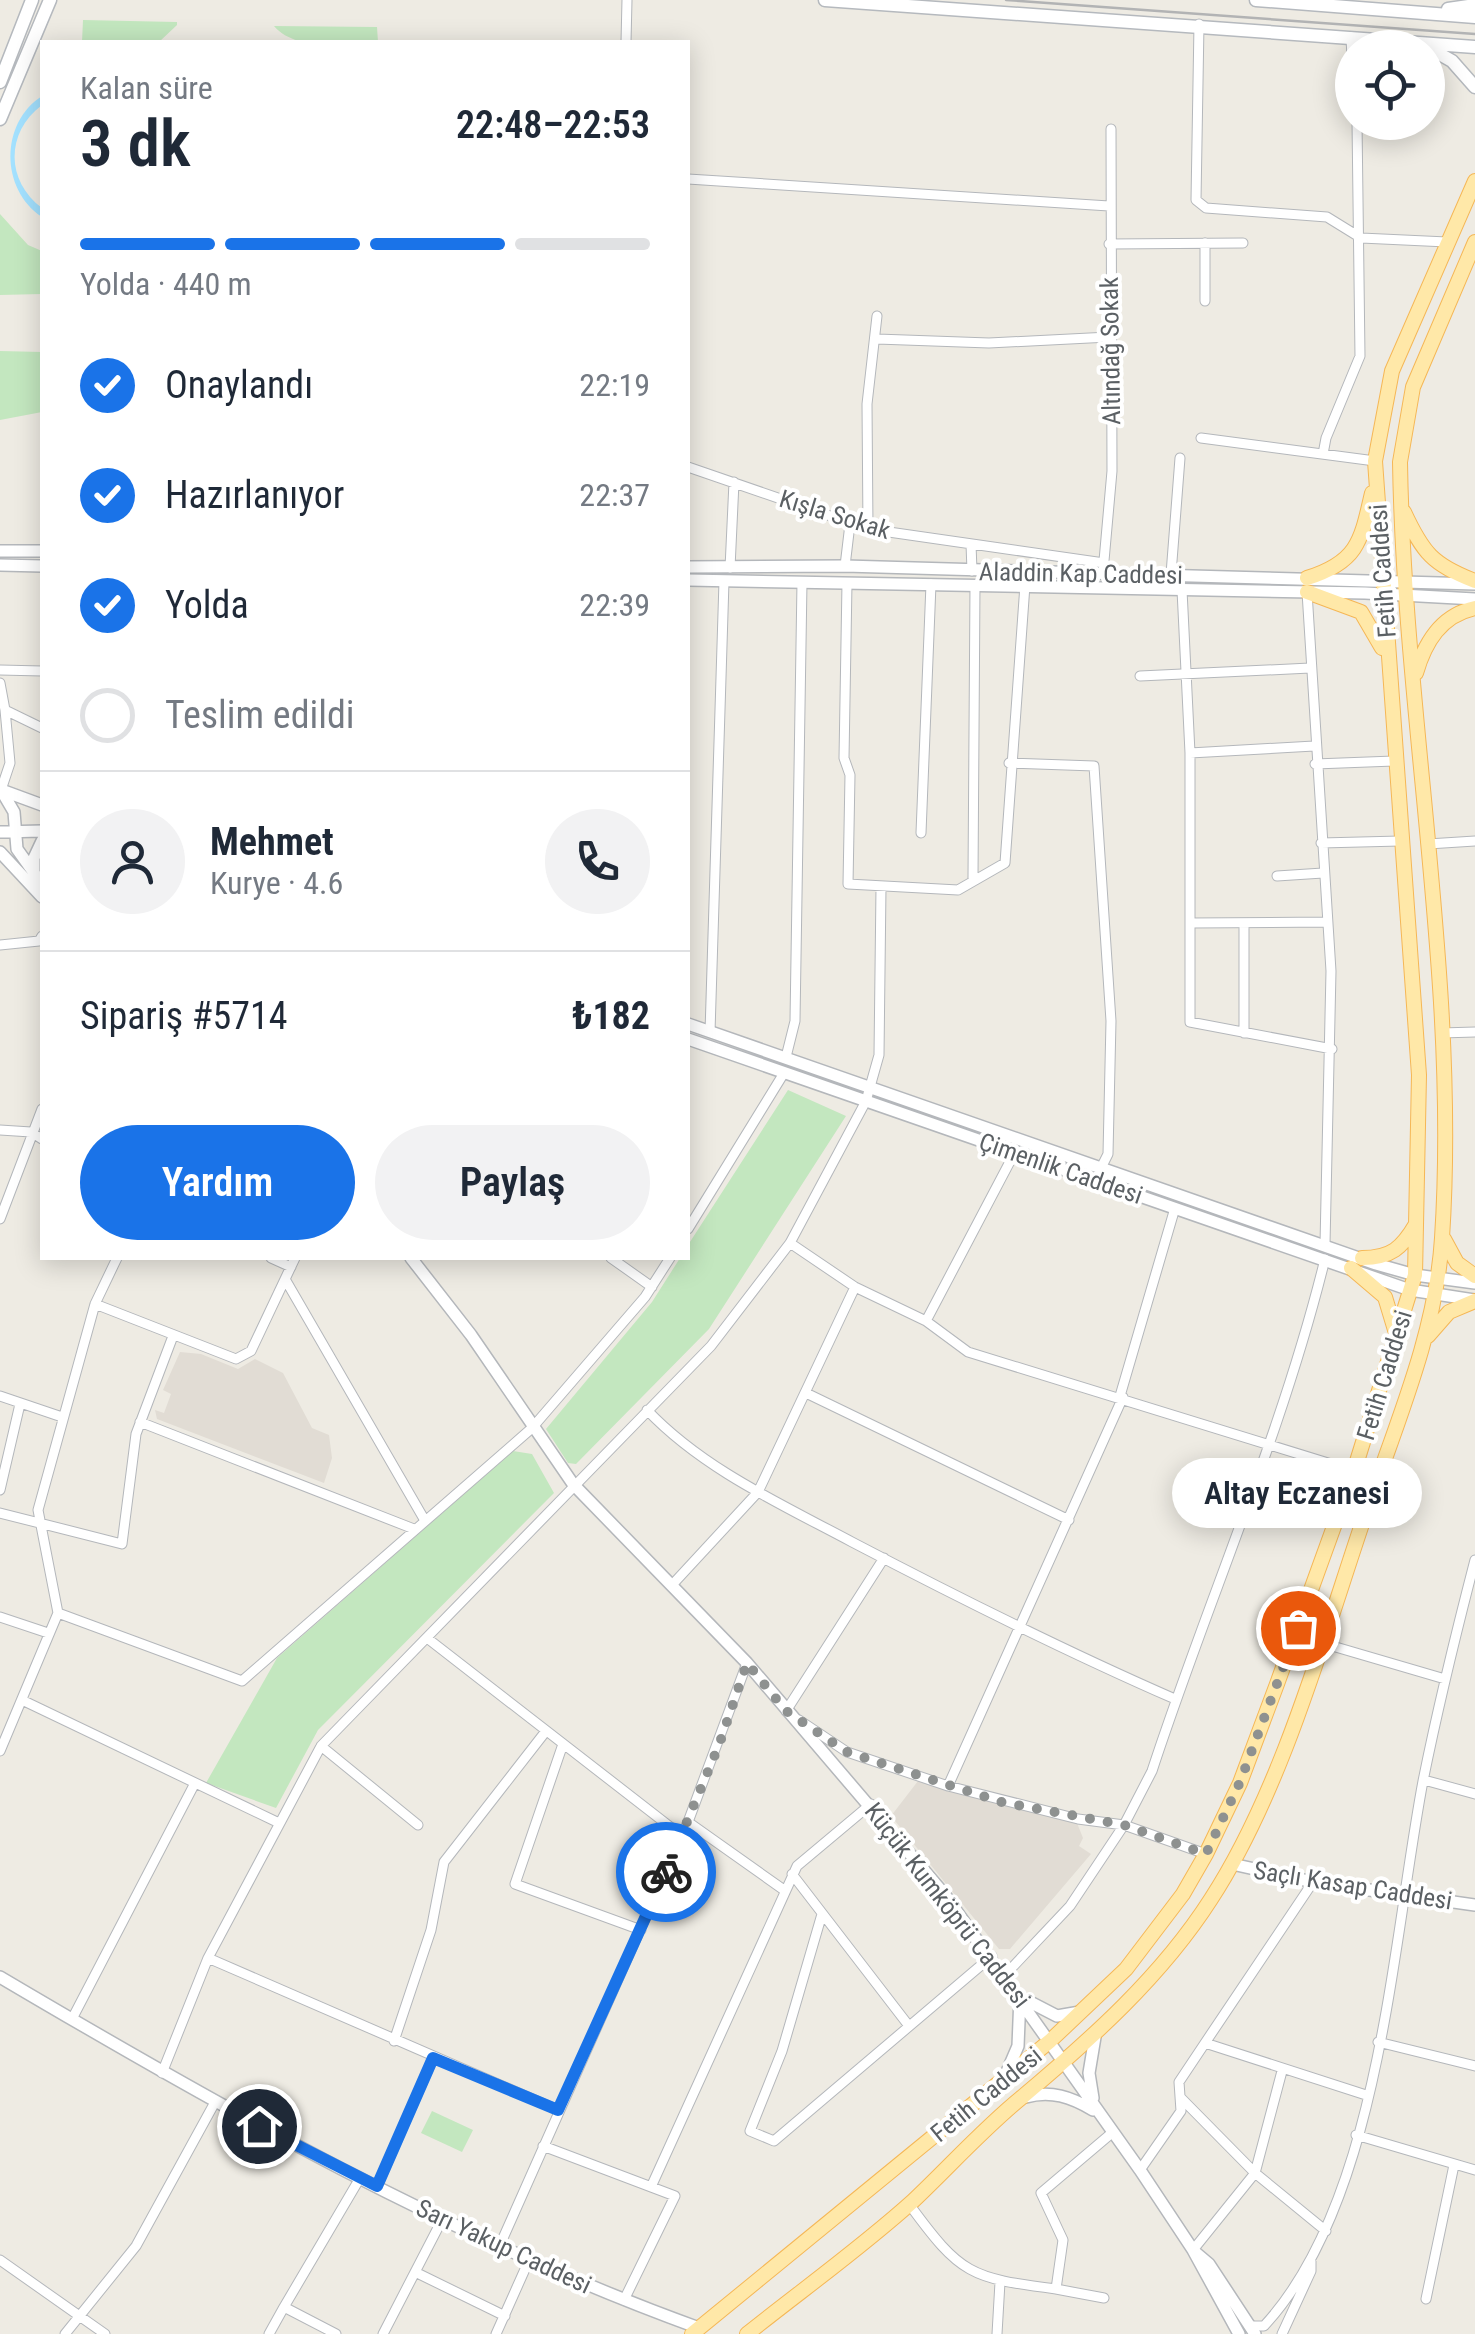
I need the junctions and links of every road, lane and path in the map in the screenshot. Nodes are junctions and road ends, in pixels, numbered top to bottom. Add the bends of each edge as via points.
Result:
1 (23, 0) edge
2 (32, 0) edge
3 (50, 0) edge
4 (63, 0) edge
5 (627, 0) edge
6 (825, 0) edge
7 (1256, 0) edge
8 (1475, 6) edge
9 (1424, 13) junction
10 (1475, 17) edge
11 (23, 22) junction
12 (1199, 24) junction
13 (1335, 36) edge
14 (626, 40) edge
15 (1445, 46) edge
16 (28, 48) junction
17 (1475, 48) edge
18 (1445, 57) edge
19 (0, 82) edge
20 (1475, 87) edge
21 (0, 119) edge
22 (1111, 129) dead end
23 (1358, 140) edge
24 (690, 180) edge
25 (1475, 181) edge
26 (1109, 206) junction
27 (1361, 238) junction
28 (1448, 242) junction
29 (1475, 242) edge
30 (1243, 243) dead end
31 (1108, 244) junction
32 (1205, 244) junction
33 (1205, 301) dead end
34 (878, 316) dead end
35 (1109, 337) junction
36 (876, 339) junction
37 (1201, 438) dead end
38 (1324, 454) junction
39 (1180, 458) dead end
40 (1375, 461) junction
41 (690, 468) edge
42 (1376, 478) junction
43 (734, 482) junction
44 (1401, 505) junction
45 (850, 524) junction
46 (868, 529) junction
47 (971, 544) junction
48 (0, 551) edge
49 (40, 552) edge
50 (0, 565) edge
51 (40, 566) edge
52 (845, 566) junction
53 (690, 567) edge
54 (1104, 567) junction
55 (730, 568) junction
56 (1172, 574) junction
57 (974, 578) junction
58 (690, 580) edge
59 (724, 582) junction
60 (802, 582) junction
61 (847, 583) junction
62 (1475, 583) edge
63 (932, 584) junction
64 (1307, 585) junction
65 (1024, 586) junction
66 (1383, 587) junction
67 (1406, 588) junction
68 (1182, 590) junction
69 (1475, 599) edge
70 (1475, 608) edge
71 (1388, 664) junction
72 (1310, 668) junction
73 (0, 670) edge
74 (40, 670) edge
75 (1185, 674) junction
76 (1140, 676) dead end
77 (1414, 679) junction
78 (0, 683) edge
79 (5, 710) junction
80 (40, 727) edge
81 (1314, 746) junction
82 (1190, 753) junction
83 (1394, 761) junction
84 (1009, 763) junction
85 (1315, 764) junction
86 (1, 790) edge
87 (40, 803) edge
88 (14, 831) junction
89 (40, 831) edge
90 (0, 832) edge
91 (921, 833) dead end
92 (1400, 840) junction
93 (1475, 841) edge
94 (1321, 843) junction
95 (40, 844) edge
96 (1426, 844) junction
97 (0, 852) edge
98 (1323, 872) junction
99 (1276, 876) dead end
100 (38, 878) edge
101 (973, 878) junction
102 (881, 887) junction
103 (40, 895) edge
104 (1327, 922) junction
105 (1191, 923) junction
106 (1244, 924) junction
107 (40, 939) edge
108 (0, 945) edge
109 (690, 1025) edge
110 (710, 1032) junction
111 (1244, 1032) junction
112 (1475, 1032) edge
113 (1441, 1033) junction
114 (690, 1040) edge
115 (1332, 1049) junction
116 (786, 1057) junction
117 (784, 1073) junction
118 (870, 1085) junction
119 (866, 1101) junction
120 (40, 1113) edge
121 (0, 1130) edge
122 (31, 1132) junction
123 (40, 1137) edge
124 (1015, 1152) junction
125 (1102, 1166) junction
126 (1176, 1208) junction
127 (0, 1219) edge
128 (1419, 1219) junction
129 (690, 1226) edge
130 (1442, 1234) junction
131 (790, 1243) junction
132 (1325, 1244) junction
133 (1325, 1259) junction
134 (116, 1260) edge
135 (413, 1260) edge
136 (614, 1260) edge
137 (669, 1260) edge
138 (293, 1262) edge
139 (1357, 1263) junction
140 (1438, 1278) junction
141 (1475, 1279) edge
142 (286, 1280) junction
143 (1412, 1282) junction
144 (652, 1287) junction
145 (854, 1287) junction
146 (1435, 1294) junction
147 (1475, 1301) edge
148 (95, 1304) junction
149 (926, 1321) junction
150 (172, 1336) junction
151 (1392, 1346) junction
152 (1420, 1350) junction
153 (806, 1394) junction
154 (0, 1396) edge
155 (1122, 1397) junction
156 (20, 1404) junction
157 (647, 1410) junction
158 (62, 1417) junction
159 (140, 1422) junction
160 (532, 1428) junction
161 (1269, 1443) junction
162 (1354, 1471) junction
163 (573, 1484) junction
164 (0, 1490) edge
165 (758, 1492) junction
166 (0, 1513) edge
167 (424, 1519) junction
168 (1069, 1520) junction
169 (43, 1526) junction
170 (414, 1528) junction
171 (884, 1558) junction
172 (1475, 1560) edge
173 (672, 1585) junction
174 (1471, 1589) edge
175 (58, 1613) junction
176 (0, 1617) edge
177 (1019, 1630) junction
178 (48, 1633) junction
179 (427, 1638) junction
180 (1322, 1642) junction
181 (747, 1663) junction
182 (1445, 1679) junction
183 (1176, 1699) junction
184 (24, 1702) junction
185 (786, 1711) junction
186 (546, 1730) junction
187 (563, 1744) junction
188 (320, 1746) junction
189 (0, 1751) edge
190 (1424, 1780) junction
191 (195, 1783) junction
192 (948, 1786) junction
193 (1475, 1794) edge
194 (871, 1804) junction
195 (277, 1822) junction
196 (688, 1822) junction
197 (1124, 1825) junction
198 (418, 1826) dead end
199 (682, 1836) junction
200 (1206, 1854) junction
201 (1232, 1864) junction
202 (792, 1874) junction
203 (1313, 1882) junction
204 (784, 1890) junction
205 (1404, 1892) junction
206 (1475, 1905) edge
207 (822, 1914) junction
208 (641, 1930) junction
209 (992, 1956) junction
210 (208, 1958) junction
211 (1005, 1975) junction
212 (0, 1977) edge
213 (1020, 1996) junction
214 (1092, 2006) junction
215 (72, 2020) junction
216 (909, 2026) junction
217 (1094, 2037) junction
218 (394, 2041) junction
219 (1050, 2042) junction
220 (1204, 2042) junction
221 (1378, 2042) junction
222 (433, 2058) junction
223 (1066, 2064) junction
224 (1475, 2066) edge
225 (1282, 2070) junction
226 (162, 2073) junction
227 (990, 2091) junction
228 (1366, 2095) junction
229 (1180, 2097) junction
230 (1019, 2099) junction
231 (214, 2104) junction
232 (558, 2110) junction
233 (1101, 2116) junction
234 (1112, 2132) junction
235 (1356, 2135) junction
236 (543, 2146) junction
237 (1454, 2165) junction
238 (1140, 2170) junction
239 (1475, 2170) edge
240 (1255, 2173) junction
241 (360, 2178) junction
242 (377, 2186) junction
243 (651, 2187) junction
244 (910, 2204) junction
245 (443, 2218) junction
246 (1326, 2231) junction
247 (500, 2245) junction
248 (1193, 2250) junction
249 (530, 2258) junction
250 (0, 2260) edge
251 (1311, 2261) junction
252 (415, 2272) junction
253 (1000, 2282) junction
254 (1056, 2289) junction
255 (1104, 2298) dead end
256 (1426, 2299) dead end
257 (624, 2300) junction
258 (284, 2307) junction
259 (79, 2315) junction
260 (504, 2316) junction
261 (695, 2331) edge
262 (1247, 2331) edge
263 (65, 2334) edge
264 (105, 2334) edge
265 (269, 2334) edge
266 (336, 2334) edge
267 (384, 2334) edge
268 (496, 2334) edge
269 (747, 2334) edge
270 (997, 2334) edge
271 (1282, 2334) edge

1 - 11 main road
2 - 11 main road
3 - 16 main road
4 - 16 main road
5 - 14 street
6 - 12 main road
7 - 9 main road
8 - 9 main road
9 - 10 main road
11 - 19 main road
12 - 13 main road
12 - 27 street via 1196,200 1206,208 1327,217
15 - 17 main road
16 - 21 main road
18 - 20 main road
22 - 26 street, Altındağ Sokak
23 - 27 street
24 - 26 street
25 - 28 main road, Fetih Caddesi
26 - 31 street, Altındağ Sokak
27 - 28 street
27 - 38 street via 1360,356
28 - 40 main road, Fetih Caddesi via 1392,371
29 - 44 main road, Fetih Caddesi via 1412,387 1402,431
30 - 32 street
31 - 32 street
31 - 35 street, Altındağ Sokak
32 - 33 street
34 - 36 street
35 - 36 street
35 - 54 street, Altındağ Sokak via 1112,471
36 - 46 street via 867,404
37 - 38 street
38 - 40 street
39 - 56 street
40 - 42 main road, Fetih Caddesi
41 - 43 street, Kışla Sokak
42 - 64 main road via 1356,548
42 - 66 main road, Fetih Caddesi
43 - 45 street, Kışla Sokak
43 - 55 street
44 - 62 main road via 1429,556
44 - 67 main road, Fetih Caddesi
45 - 46 street, Kışla Sokak
45 - 52 street
46 - 47 street, Kışla Sokak
47 - 54 street, Kışla Sokak
47 - 57 street
48 - 49 street
50 - 51 street
52 - 55 street, Aladdin Kap Caddesi
52 - 57 street, Aladdin Kap Caddesi
53 - 55 street, Aladdin Kap Caddesi
54 - 56 street, Aladdin Kap Caddesi
54 - 57 street, Aladdin Kap Caddesi
56 - 64 street, Aladdin Kap Caddesi
57 - 63 street, Aladdin Kap Caddesi
57 - 65 street, Aladdin Kap Caddesi
57 - 101 street
58 - 59 street, Aladdin Kap Caddesi
59 - 60 street, Aladdin Kap Caddesi
59 - 110 street
60 - 61 street, Aladdin Kap Caddesi
60 - 116 street via 795,1021
61 - 63 street, Aladdin Kap Caddesi
61 - 102 street via 848,884
62 - 67 street, Aladdin Kap Caddesi
63 - 91 street
64 - 66 street, Aladdin Kap Caddesi
64 - 68 street, Aladdin Kap Caddesi
64 - 71 main road via 1361,612
64 - 72 street
65 - 68 street, Aladdin Kap Caddesi
65 - 84 street
66 - 67 street, Aladdin Kap Caddesi
66 - 71 main road, Fetih Caddesi
67 - 69 street, Aladdin Kap Caddesi
67 - 77 main road, Fetih Caddesi
68 - 75 street
70 - 77 main road via 1450,615 1440,626
71 - 83 main road, Fetih Caddesi
72 - 75 street
72 - 81 street
73 - 74 street
75 - 76 street
75 - 82 street
77 - 96 main road, Fetih Caddesi
78 - 79 street
79 - 80 street
79 - 86 street via 10,763
81 - 82 street
81 - 85 street
82 - 105 street
83 - 85 street
83 - 92 main road, Fetih Caddesi
84 - 101 street via 1005,863
84 - 125 street via 1094,766 1111,1020 1108,1154
85 - 94 street
86 - 87 street
86 - 88 street via 12,804
88 - 89 street
88 - 90 street
88 - 100 street via 17,849
92 - 94 street
92 - 128 main road, Fetih Caddesi via 1419,1075
93 - 96 street
94 - 98 street
95 - 100 street via 34,858
96 - 113 main road, Fetih Caddesi
97 - 103 street
98 - 99 street
98 - 104 street
101 - 102 street via 958,890
102 - 118 street via 879,1055
104 - 106 street
104 - 115 street
105 - 106 street
105 - 111 street via 1190,1022
106 - 111 street
107 - 108 street
109 - 110 street, Çimenlik Caddesi
110 - 116 street, Çimenlik Caddesi
111 - 115 street
112 - 113 street
113 - 130 main road, Fetih Caddesi
114 - 117 street, Çimenlik Caddesi
115 - 132 street
116 - 118 street, Çimenlik Caddesi
117 - 119 street, Çimenlik Caddesi
117 - 129 street
118 - 119 street
118 - 125 street, Çimenlik Caddesi
119 - 124 street, Çimenlik Caddesi
119 - 131 street
120 - 122 street
121 - 122 street
122 - 123 street
122 - 127 street
124 - 126 street, Çimenlik Caddesi
124 - 149 street
125 - 132 street, Çimenlik Caddesi
126 - 133 street, Çimenlik Caddesi
126 - 155 street
128 - 139 main road via 1404,1244 1385,1258
128 - 143 main road, Fetih Caddesi
130 - 140 main road, Fetih Caddesi
130 - 141 main road via 1457,1263
131 - 145 street
131 - 157 street via 711,1346
132 - 139 street, Çimenlik Caddesi
133 - 139 street, Çimenlik Caddesi
133 - 161 street
134 - 148 street
135 - 160 street, Küçük Kumköprü Caddesi
136 - 144 street
137 - 144 street
138 - 142 street
139 - 143 street, Çimenlik Caddesi
139 - 151 main road via 1390,1305
140 - 141 street
140 - 143 street
140 - 146 main road, Fetih Caddesi
142 - 150 street via 245,1356 228,1358
142 - 167 street
143 - 146 street, Çimenlik Caddesi
143 - 151 main road, Fetih Caddesi
144 - 160 street
145 - 149 street
145 - 153 street
146 - 147 street, Çimenlik Caddesi
146 - 152 main road, Fetih Caddesi
147 - 152 main road via 1449,1312
148 - 150 street
148 - 158 street
149 - 155 street via 968,1352
150 - 159 street
151 - 162 main road, Fetih Caddesi
152 - 180 main road, Fetih Caddesi
153 - 165 street
153 - 168 street
154 - 156 street
155 - 161 street
155 - 168 street
156 - 158 street
156 - 164 street
157 - 163 street
157 - 165 street via 675,1440
158 - 169 street via 38,1510
159 - 169 street via 122,1544
159 - 170 street
160 - 163 street, Küçük Kumköprü Caddesi
160 - 167 street
161 - 162 street
161 - 183 street
162 - 200 main road, Fetih Caddesi via 1240,1782
163 - 173 street, Küçük Kumköprü Caddesi
163 - 179 street
165 - 171 street
165 - 173 street
166 - 169 street
167 - 170 street
168 - 177 street
169 - 175 street
170 - 175 street via 242,1681
171 - 177 street
171 - 185 street
172 - 174 street
173 - 181 street, Küçük Kumköprü Caddesi
174 - 182 street
175 - 178 street
176 - 178 street
177 - 183 street
177 - 192 street
178 - 184 street
179 - 186 street
179 - 188 street
180 - 182 street
180 - 201 main road, Fetih Caddesi
181 - 185 street, Küçük Kumköprü Caddesi
181 - 196 street
182 - 190 street
183 - 197 street via 1152,1771
184 - 189 street
184 - 191 street
185 - 192 street via 847,1752
185 - 194 street, Küçük Kumköprü Caddesi
186 - 187 street
186 - 218 street via 444,1862
187 - 199 street
187 - 208 street via 515,1884
188 - 195 street
188 - 198 street
190 - 193 street
190 - 205 street
191 - 195 street
191 - 215 street
192 - 197 street
194 - 202 street
194 - 209 street, Küçük Kumköprü Caddesi
195 - 210 street
196 - 199 street
196 - 204 street
197 - 200 street
197 - 211 street via 1070,1906
199 - 208 street
200 - 214 main road, Fetih Caddesi via 1183,1894
201 - 203 street, Saçlı Kasap Caddesi
201 - 217 main road, Fetih Caddesi via 1209,1903
202 - 204 street
202 - 207 street
203 - 205 street, Saçlı Kasap Caddesi
203 - 220 street
204 - 243 street
205 - 206 street, Saçlı Kasap Caddesi
205 - 221 street
207 - 216 street
207 - 216 street via 782,2052 750,2131 774,2142
208 - 232 street
209 - 211 street, Küçük Kumköprü Caddesi
209 - 216 street
210 - 218 street
210 - 226 street
211 - 213 street, Küçük Kumköprü Caddesi
212 - 215 street, Sarı Yakup Caddesi
213 - 214 street via 1058,2016
213 - 219 street, Küçük Kumköprü Caddesi
213 - 227 street via 1012,2067
214 - 219 main road, Fetih Caddesi
215 - 226 street, Sarı Yakup Caddesi
217 - 223 main road, Fetih Caddesi
217 - 233 street via 1089,2072
218 - 222 street
219 - 223 street, Küçük Kumköprü Caddesi
219 - 227 main road, Fetih Caddesi
220 - 225 street
220 - 229 street via 1179,2082
221 - 224 street
221 - 228 street
222 - 232 street
222 - 242 street
223 - 230 main road, Fetih Caddesi
223 - 233 street, Küçük Kumköprü Caddesi
225 - 228 street
225 - 240 street
226 - 231 street, Sarı Yakup Caddesi
227 - 261 main road, Fetih Caddesi
228 - 235 street
229 - 238 street via 1181,2111
229 - 240 street
230 - 233 street via 1062,2095
230 - 244 main road, Fetih Caddesi
231 - 241 street, Sarı Yakup Caddesi
231 - 259 street via 136,2246
232 - 236 street
233 - 234 street, Küçük Kumköprü Caddesi
234 - 238 street, Küçük Kumköprü Caddesi
234 - 254 street via 1041,2193 1063,2240
235 - 237 street
235 - 246 street
236 - 243 street
236 - 247 street
237 - 239 street
237 - 256 street
238 - 248 street, Küçük Kumköprü Caddesi
240 - 246 street
240 - 248 street
241 - 242 street, Sarı Yakup Caddesi
241 - 258 street
242 - 245 street, Sarı Yakup Caddesi
243 - 257 street via 675,2196
244 - 253 street via 944,2251 970,2273
244 - 269 main road, Fetih Caddesi
245 - 247 street, Sarı Yakup Caddesi
245 - 252 street
246 - 251 street
247 - 249 street, Sarı Yakup Caddesi
248 - 262 street, Küçük Kumköprü Caddesi via 1209,2264
249 - 257 street, Sarı Yakup Caddesi
249 - 260 street
250 - 259 street
251 - 262 street via 1264,2326
251 - 271 street
252 - 260 street
252 - 267 street
253 - 254 street
253 - 270 street
254 - 255 street
257 - 261 street, Sarı Yakup Caddesi
258 - 265 street
258 - 266 street
259 - 263 street
259 - 264 street
260 - 268 street

